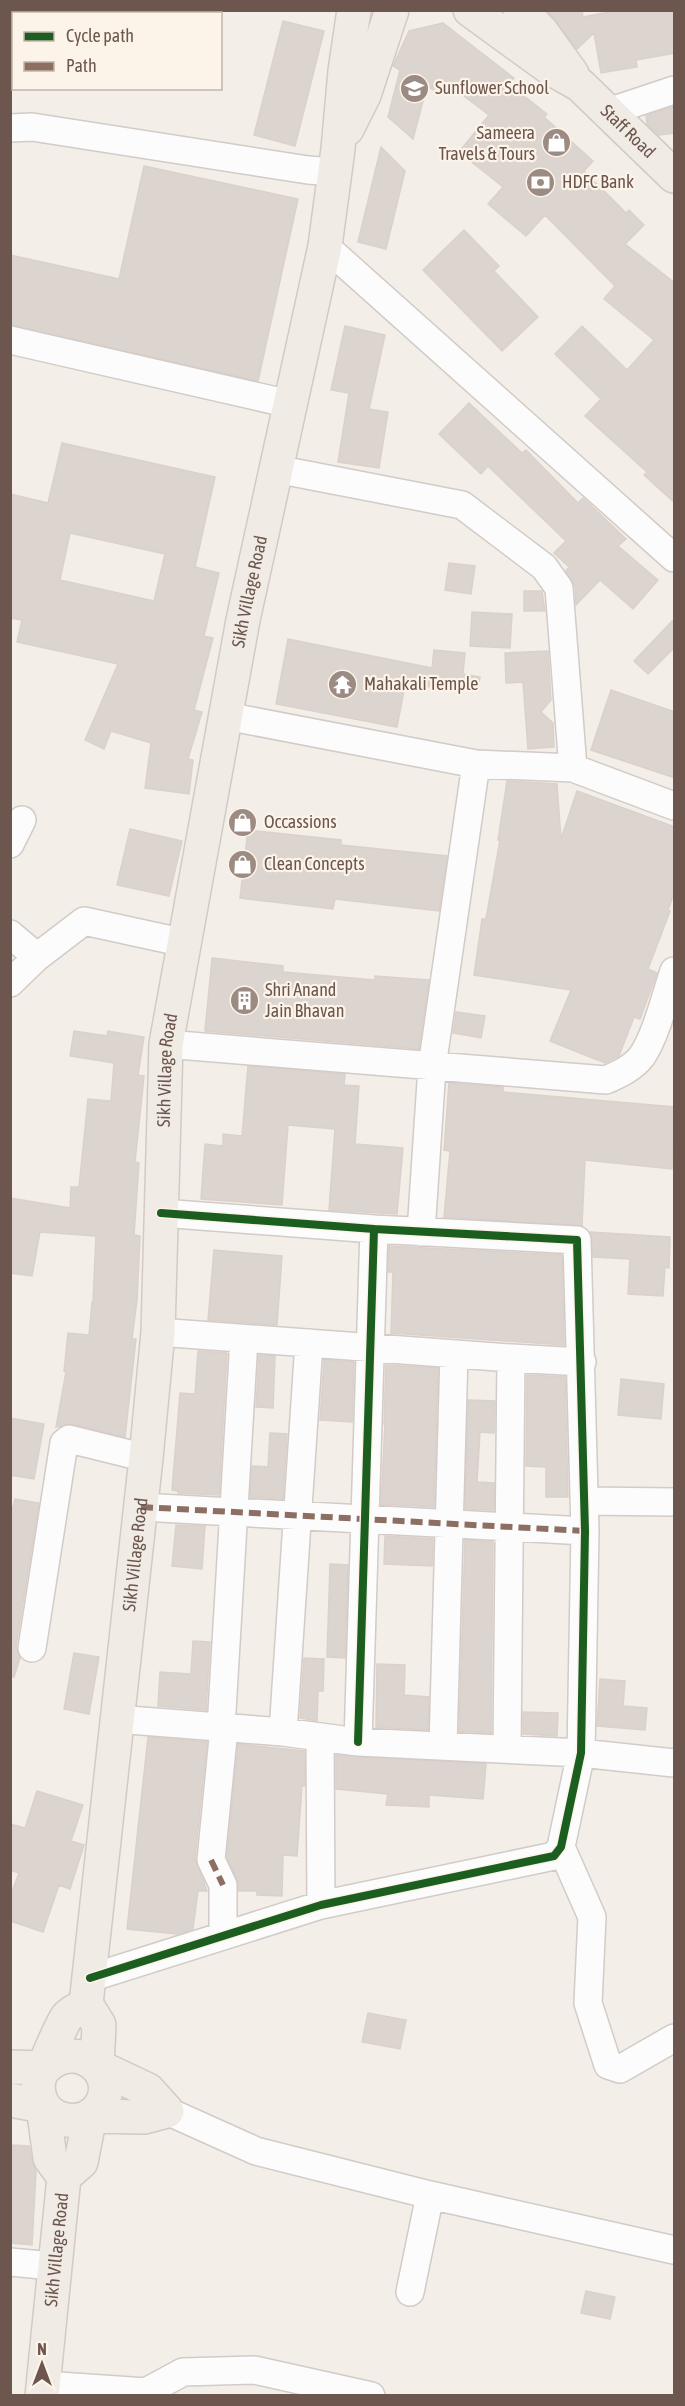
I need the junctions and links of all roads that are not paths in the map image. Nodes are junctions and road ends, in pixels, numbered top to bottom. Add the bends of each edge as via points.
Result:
1 (354, 10) edge
2 (392, 10) edge
3 (470, 10) edge
4 (520, 10) edge
5 (580, 85) junction
6 (675, 90) edge
7 (608, 112) junction
8 (10, 128) edge
9 (336, 161) junction
10 (675, 176) edge
11 (325, 246) junction
12 (10, 340) edge
13 (290, 404) junction
14 (276, 469) junction
15 (675, 558) edge
16 (226, 716) junction
17 (476, 764) junction
18 (573, 768) junction
19 (675, 806) edge
20 (10, 934) edge
21 (184, 943) junction
22 (37, 957) junction
23 (675, 971) edge
24 (10, 983) edge
25 (166, 1044) junction
26 (432, 1067) junction
27 (161, 1213) junction
28 (374, 1229) junction
29 (421, 1232) junction
30 (158, 1332) junction
31 (244, 1339) junction
32 (309, 1343) junction
33 (371, 1348) junction
34 (454, 1354) junction
35 (511, 1358) junction
36 (582, 1362) junction
37 (146, 1458) junction
38 (584, 1501) junction
39 (675, 1502) edge
40 (141, 1507) junction
41 (233, 1512) junction
42 (297, 1516) junction
43 (365, 1520) junction
44 (449, 1524) junction
45 (509, 1527) junction
46 (585, 1531) junction
47 (32, 1648) dead end
48 (116, 1719) junction
49 (222, 1728) junction
50 (283, 1732) junction
51 (320, 1738) junction
52 (358, 1742) junction
53 (443, 1746) junction
54 (507, 1749) junction
55 (581, 1753) junction
56 (675, 1763) edge
57 (561, 1847) junction
58 (321, 1905) junction
59 (223, 1936) junction
60 (88, 1991) junction
61 (675, 2038) edge
62 (97, 2066) junction
63 (10, 2067) edge
64 (45, 2067) junction
65 (10, 2100) edge
66 (43, 2106) junction
67 (167, 2111) junction
68 (90, 2116) junction
69 (64, 2177) junction
70 (430, 2195) junction
71 (675, 2250) edge
72 (10, 2262) edge
73 (53, 2266) junction
74 (410, 2292) dead end
75 (43, 2390) edge
76 (145, 2394) edge
77 (371, 2396) edge

1 - 9 main road, Sikh Village Road
2 - 9 main road, Sikh Village Road via 364,95
3 - 5 main road, Staff Road
4 - 5 main road, Staff Road via 541,30
5 - 7 main road, Staff Road
6 - 7 street
7 - 10 main road, Staff Road
8 - 9 street via 32,127 297,169
9 - 11 main road, Sikh Village Road
11 - 13 main road, Sikh Village Road
11 - 15 street
12 - 13 street
13 - 14 main road, Sikh Village Road
14 - 16 main road, Sikh Village Road
14 - 18 street via 462,505 544,567 560,588
16 - 17 street
16 - 21 main road, Sikh Village Road
17 - 18 street
17 - 26 street
18 - 19 street
20 - 22 street
21 - 22 street via 84,921
21 - 25 main road, Sikh Village Road
22 - 24 street
23 - 26 street via 642,1056 627,1070 606,1080
25 - 26 street
25 - 27 main road, Sikh Village Road
26 - 29 street
27 - 28 street
27 - 30 main road, Sikh Village Road
28 - 29 street
28 - 33 street
29 - 36 street via 577,1240
30 - 31 street
30 - 37 main road, Sikh Village Road
31 - 32 street
31 - 41 street
32 - 33 street
32 - 42 street
33 - 34 street
33 - 43 street
34 - 35 street
34 - 44 street
35 - 36 street
35 - 45 street
36 - 38 street
37 - 40 main road, Sikh Village Road
37 - 47 street via 69,1439 64,1443
38 - 39 street
38 - 46 street
40 - 41 street
40 - 48 main road, Sikh Village Road
41 - 42 street
41 - 49 street
42 - 43 street
42 - 50 street
43 - 44 street
43 - 52 street
44 - 45 street
44 - 53 street
45 - 46 street
45 - 54 street
46 - 55 street
48 - 49 street
48 - 60 main road, Sikh Village Road
49 - 50 street
49 - 59 street via 211,1860 223,1885
50 - 51 street
51 - 52 street
51 - 58 street
52 - 53 street
53 - 54 street
54 - 55 street
55 - 56 street
55 - 57 street
57 - 58 street via 554,1856
57 - 61 street via 592,1917 588,2004 608,2066 620,2069
58 - 59 street
59 - 60 street
60 - 62 main road via 99,2025
60 - 64 main road via 67,2017
62 - 64 main road via 81,2056 70,2055
62 - 67 main road via 148,2090
62 - 68 main road via 103,2076 104,2098
63 - 64 main road
64 - 66 main road via 38,2086
65 - 66 main road
66 - 68 main road via 60,2119
66 - 69 main road via 50,2158
67 - 68 main road via 144,2117
67 - 70 street via 256,2151
68 - 69 main road via 81,2162
69 - 73 main road, Sikh Village Road
70 - 71 street
70 - 74 street
72 - 73 street
73 - 75 main road, Sikh Village Road
75 - 76 street
76 - 77 street via 183,2372 254,2370

